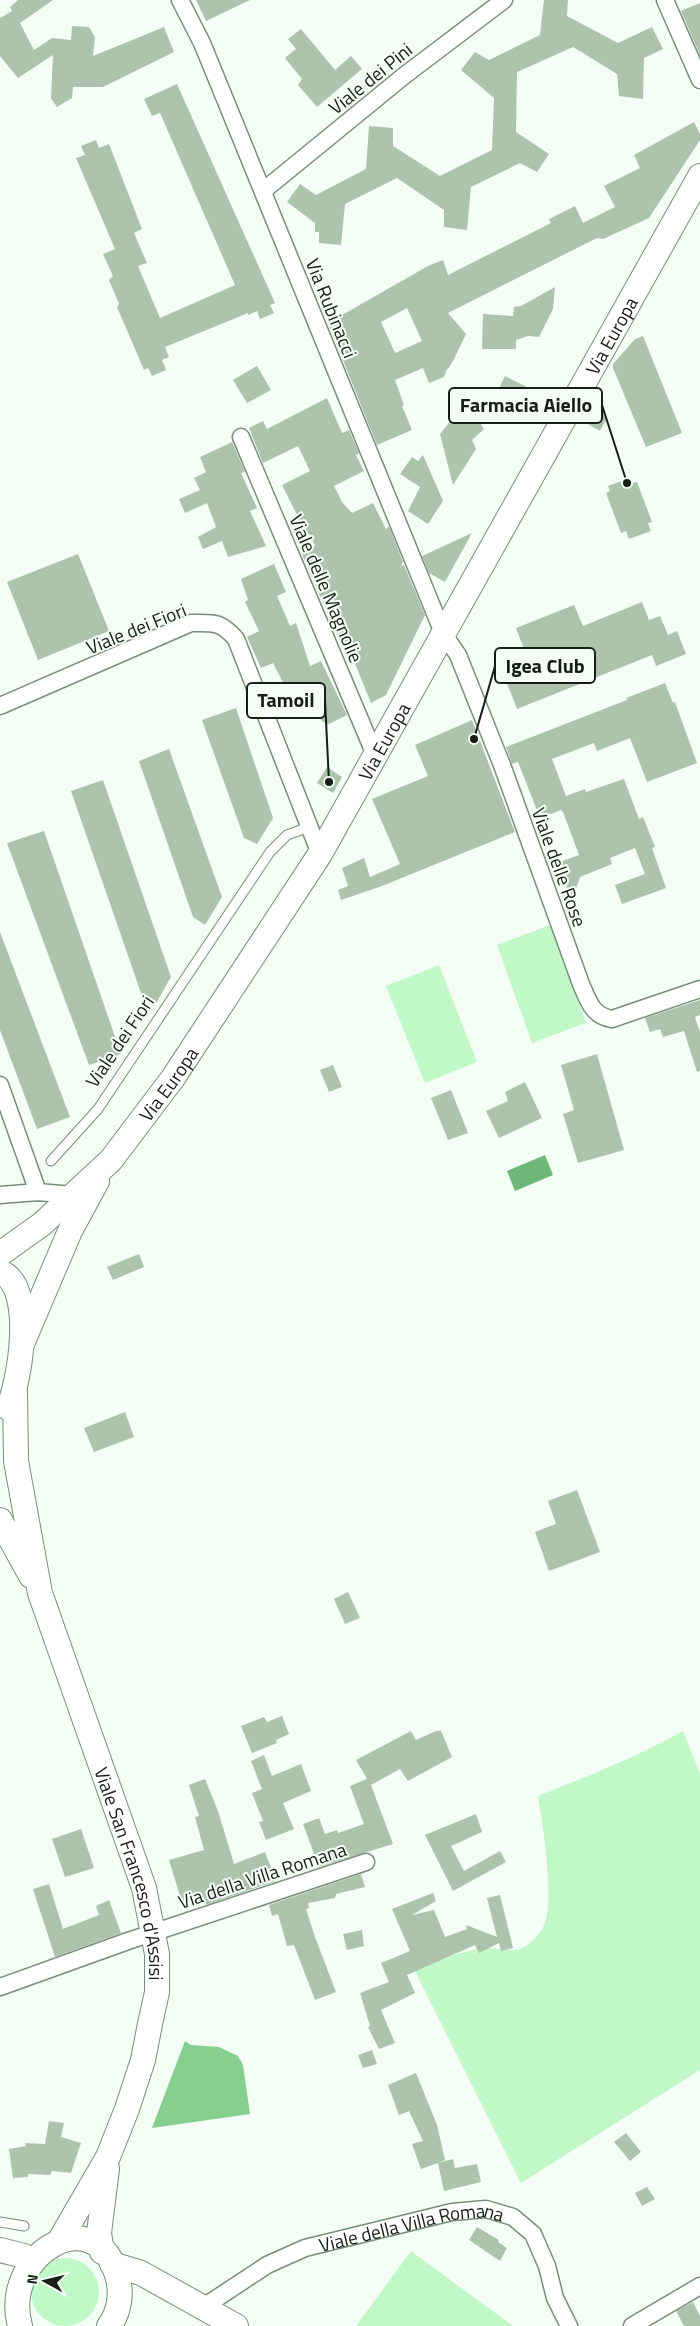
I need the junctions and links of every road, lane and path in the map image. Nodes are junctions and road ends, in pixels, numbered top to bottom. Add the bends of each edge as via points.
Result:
1 (180, 0) edge
2 (504, 0) edge
3 (662, 1) edge
4 (700, 80) edge
5 (700, 176) edge
6 (263, 191) junction
7 (241, 437) dead end
8 (443, 633) junction
9 (0, 706) edge
10 (375, 755) junction
11 (309, 827) junction
12 (320, 854) junction
13 (700, 989) edge
14 (0, 1085) edge
15 (51, 1161) dead end
16 (105, 1166) junction
17 (38, 1192) junction
18 (0, 1194) edge
19 (74, 1195) junction
20 (0, 1254) edge
21 (0, 1272) edge
22 (22, 1344) junction
23 (14, 1393) junction
24 (0, 1422) edge
25 (0, 1520) edge
26 (40, 1593) junction
27 (366, 1862) dead end
28 (154, 1932) junction
29 (0, 1987) edge
30 (108, 2157) junction
31 (0, 2222) edge
32 (24, 2226) dead end
33 (61, 2238) junction
34 (0, 2250) edge
35 (24, 2256) junction
36 (107, 2258) junction
37 (700, 2286) edge
38 (202, 2308) junction
39 (11, 2316) edge
40 (109, 2326) edge
41 (236, 2326) edge
42 (569, 2326) edge
43 (632, 2326) edge

1 - 6 street, Via Rubinacci via 202,43
2 - 6 street, Viale dei Pini via 405,75
3 - 4 street
5 - 8 street, Via Europa
6 - 8 street, Via Rubinacci
7 - 10 street, Viale delle Magnolie
8 - 10 street, Via Europa
8 - 13 street, Viale delle Rose via 458,655 502,764 591,1008 602,1018 612,1019
9 - 11 street, Viale dei Fiori via 191,623 215,622 236,639
10 - 12 street, Via Europa
11 - 12 street, Viale dei Fiori
11 - 15 lane, Viale dei Fiori via 287,836 270,852 98,1109
12 - 16 street, Via Europa via 173,1078
14 - 17 street
16 - 19 street, Via Europa
16 - 22 street via 70,1231
17 - 18 street
17 - 19 street
19 - 20 street, Via Europa via 42,1224
21 - 22 street via 12,1281 17,1292
22 - 23 street
23 - 24 street
23 - 26 street, Viale San Francesco d'Assisi via 16,1461
25 - 26 street, Viale San Francesco d'Assisi
26 - 28 street, Viale San Francesco d'Assisi via 144,1888
27 - 28 street, Via della Villa Romana
28 - 29 street, Via della Villa Romana
28 - 30 street, Viale San Francesco d'Assisi via 156,1992 143,2060
30 - 33 street, Viale San Francesco d'Assisi
30 - 36 street, Viale San Francesco d'Assisi via 99,2233
31 - 32 lane
33 - 35 street via 40,2244
33 - 36 street via 79,2240
34 - 35 street
35 - 39 street via 10,2286
36 - 38 street via 141,2273
36 - 40 street, Viale San Francesco d'Assisi via 120,2286 120,2300
37 - 43 street
38 - 41 street
38 - 42 street, Viale della Villa Romana via 267,2265 305,2248 452,2212 486,2209 513,2217 533,2234 547,2266 555,2298

